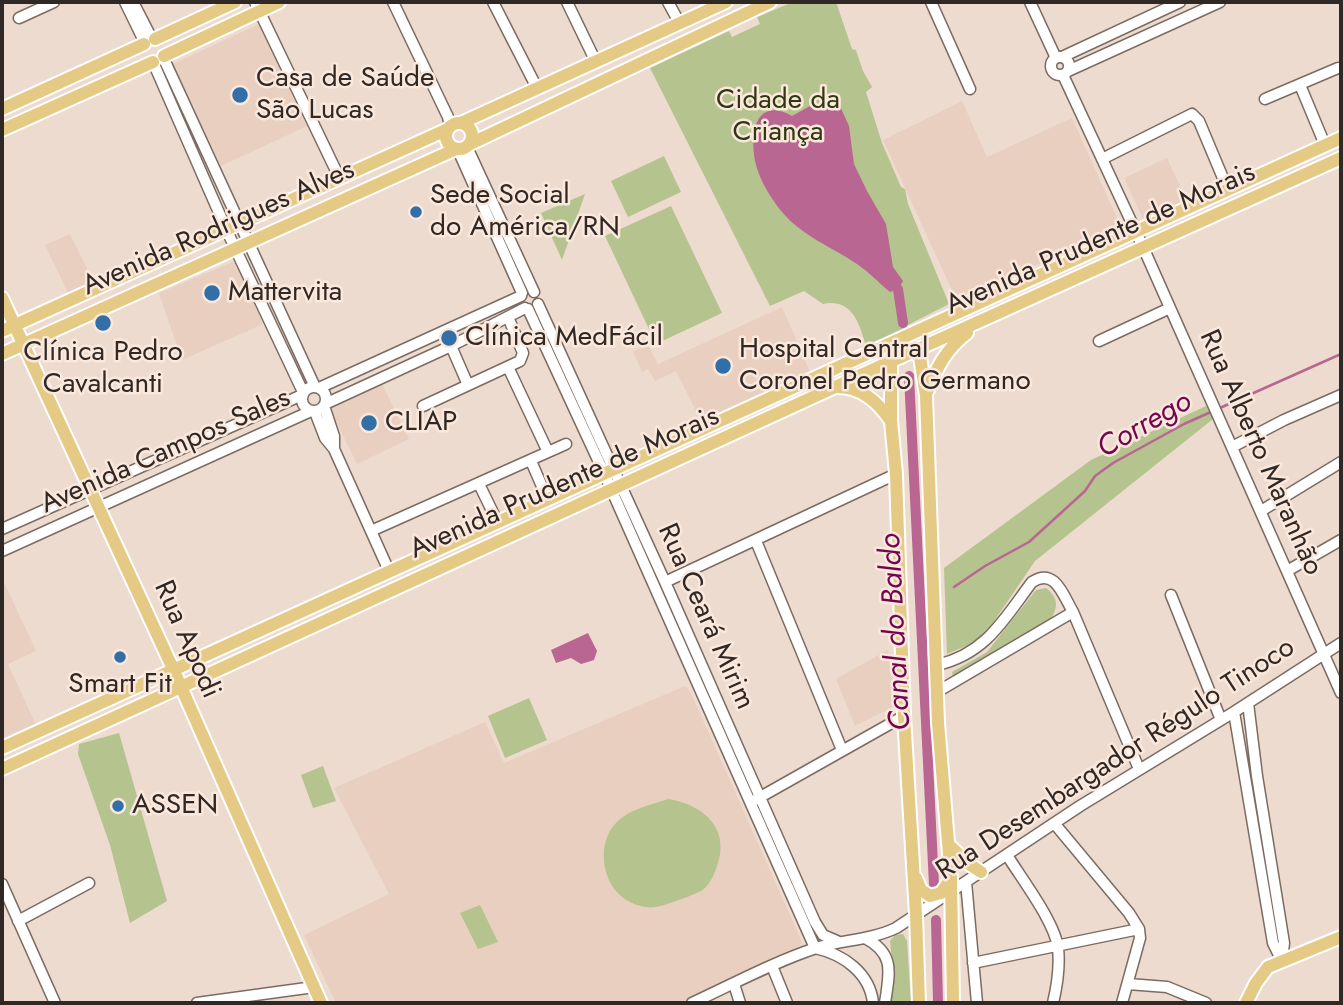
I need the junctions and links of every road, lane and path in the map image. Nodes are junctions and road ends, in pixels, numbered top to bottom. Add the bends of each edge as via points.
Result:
1 (54, 2) edge
2 (125, 2) edge
3 (133, 2) edge
4 (235, 2) edge
5 (279, 2) edge
6 (393, 2) edge
7 (493, 2) edge
8 (566, 2) edge
9 (668, 2) edge
10 (726, 2) edge
11 (770, 2) edge
12 (931, 2) edge
13 (1030, 2) edge
14 (1180, 2) edge
15 (1216, 3) edge
16 (257, 6) edge
17 (696, 15) junction
18 (19, 18) dead end
19 (1139, 19) junction
20 (679, 22) junction
21 (705, 32) junction
22 (1147, 35) junction
23 (149, 41) junction
24 (1059, 58) junction
25 (158, 59) junction
26 (595, 60) junction
27 (1338, 68) dead end
28 (1065, 73) junction
29 (1300, 85) junction
30 (540, 87) junction
31 (970, 89) dead end
32 (1265, 99) dead end
33 (552, 104) junction
34 (2, 109) edge
35 (452, 124) junction
36 (2, 131) edge
37 (1341, 138) edge
38 (1325, 145) junction
39 (463, 147) junction
40 (1341, 158) edge
41 (1102, 159) junction
42 (339, 177) junction
43 (325, 184) junction
44 (1228, 190) junction
45 (350, 197) junction
46 (334, 204) junction
47 (233, 228) junction
48 (1136, 232) junction
49 (242, 246) junction
50 (1143, 247) junction
51 (145, 267) junction
52 (153, 286) junction
53 (88, 292) junction
54 (534, 292) junction
55 (521, 295) junction
56 (2, 298) edge
57 (538, 303) junction
58 (1170, 308) junction
59 (526, 309) junction
60 (97, 311) junction
61 (508, 317) junction
62 (949, 317) junction
63 (989, 317) junction
64 (8, 328) edge
65 (1099, 341) dead end
66 (23, 345) junction
67 (452, 346) junction
68 (909, 349) junction
69 (877, 350) junction
70 (2, 354) edge
71 (891, 362) junction
72 (508, 368) junction
73 (467, 385) junction
74 (317, 387) junction
75 (836, 387) junction
76 (303, 394) junction
77 (1341, 395) edge
78 (926, 396) junction
79 (423, 406) dead end
80 (319, 408) junction
81 (891, 421) junction
82 (714, 426) junction
83 (204, 439) junction
84 (566, 444) dead end
85 (1232, 447) junction
86 (548, 452) junction
87 (212, 456) junction
88 (679, 460) junction
89 (531, 461) junction
90 (1341, 462) edge
91 (609, 471) junction
92 (896, 474) junction
93 (480, 484) junction
94 (616, 487) junction
95 (90, 490) junction
96 (547, 498) junction
97 (99, 507) junction
98 (1261, 511) junction
99 (497, 522) junction
100 (2, 529) edge
101 (371, 531) junction
102 (1341, 540) edge
103 (756, 541) junction
104 (450, 543) junction
105 (2, 551) edge
106 (458, 559) junction
107 (390, 571) junction
108 (1287, 571) junction
109 (665, 582) junction
110 (1171, 595) dead end
111 (331, 598) junction
112 (1073, 612) junction
113 (338, 615) junction
114 (1341, 643) edge
115 (1324, 654) junction
116 (937, 665) junction
117 (174, 671) junction
118 (181, 688) junction
119 (937, 692) junction
120 (1341, 693) edge
121 (1248, 703) junction
122 (1234, 712) junction
123 (904, 716) junction
124 (1221, 720) junction
125 (2, 748) edge
126 (842, 750) junction
127 (2, 769) edge
128 (1139, 769) junction
129 (1257, 776) junction
130 (1244, 779) junction
131 (755, 800) junction
132 (1054, 823) junction
133 (949, 845) junction
134 (1007, 855) junction
135 (914, 867) junction
136 (981, 872) junction
137 (951, 878) junction
138 (1274, 878) junction
139 (1262, 881) junction
140 (966, 882) junction
141 (89, 883) dead end
142 (2, 884) edge
143 (950, 892) junction
144 (916, 915) junction
145 (18, 921) junction
146 (1139, 929) junction
147 (864, 937) junction
148 (1341, 937) edge
149 (837, 942) junction
150 (1058, 946) junction
151 (815, 948) junction
152 (1282, 961) junction
153 (973, 962) junction
154 (772, 966) junction
155 (888, 975) junction
156 (866, 982) junction
157 (734, 984) junction
158 (1128, 984) junction
159 (314, 987) junction
160 (55, 1003) edge
161 (197, 1003) edge
162 (321, 1003) edge
163 (692, 1003) edge
164 (740, 1003) edge
165 (787, 1003) edge
166 (873, 1003) edge
167 (884, 1003) edge
168 (919, 1003) edge
169 (953, 1003) edge
170 (976, 1003) edge
171 (1053, 1003) edge
172 (1122, 1003) edge
173 (1206, 1003) edge
174 (1246, 1003) edge

1 - 18 street
2 - 23 street
3 - 23 street
4 - 23 main road
5 - 16 main road
6 - 35 street
7 - 30 street
8 - 26 street
9 - 20 street
10 - 17 main road, Avenida Rodrigues Alves
11 - 21 main road, Avenida Rodrigues Alves
12 - 31 street
13 - 24 street, Rua Alberto Maranhão
14 - 19 street
15 - 22 street
16 - 25 main road
16 - 42 street
17 - 20 main road, Avenida Rodrigues Alves
17 - 21 main road via 704,22
19 - 22 street
19 - 24 street
20 - 26 main road, Avenida Rodrigues Alves
21 - 33 main road, Avenida Rodrigues Alves
22 - 28 street
23 - 25 main road via 144,55
23 - 25 main road via 164,45
23 - 34 main road
24 - 28 street, Rua Alberto Maranhão via 1068,63
24 - 28 street, Rua Alberto Maranhão via 1051,63 1051,70 1056,75
25 - 36 main road
25 - 47 street
26 - 30 main road, Avenida Rodrigues Alves
27 - 29 street
28 - 41 street, Rua Alberto Maranhão
29 - 32 street
29 - 38 street
30 - 33 main road
30 - 35 main road, Avenida Rodrigues Alves
33 - 39 main road, Avenida Rodrigues Alves
35 - 39 main road via 446,141
35 - 39 main road via 471,131
35 - 42 main road, Avenida Rodrigues Alves
37 - 38 main road, Avenida Prudente de Morais
38 - 44 main road, Avenida Prudente de Morais
39 - 45 main road, Avenida Rodrigues Alves
39 - 54 street
39 - 55 street
40 - 50 main road, Avenida Prudente de Morais
41 - 44 street via 1192,114
41 - 48 street, Rua Alberto Maranhão
42 - 43 main road, Avenida Rodrigues Alves
42 - 45 main road
43 - 46 main road via 334,192
43 - 47 main road, Avenida Rodrigues Alves
44 - 48 main road, Avenida Prudente de Morais
45 - 46 main road, Avenida Rodrigues Alves
46 - 49 main road, Avenida Rodrigues Alves
47 - 49 street
47 - 51 main road, Avenida Rodrigues Alves
48 - 50 street, Rua Alberto Maranhão
48 - 62 main road, Avenida Prudente de Morais
49 - 52 main road, Avenida Rodrigues Alves
49 - 74 street
49 - 76 street
50 - 58 street, Rua Alberto Maranhão
50 - 63 main road, Avenida Prudente de Morais
51 - 52 main road
51 - 53 main road, Avenida Rodrigues Alves
52 - 60 main road, Avenida Rodrigues Alves
53 - 60 main road
53 - 64 main road, Avenida Rodrigues Alves
54 - 55 street
54 - 57 street
55 - 59 street
55 - 74 street, Avenida Campos Sales
56 - 64 main road, Rua Apodi
57 - 59 street
57 - 91 street, Rua Ceará Mirim
58 - 65 street, Rua Alberto Maranhão
58 - 85 street, Rua Alberto Maranhão
59 - 61 street, Avenida Campos Sales
59 - 91 street, Rua Ceará Mirim
60 - 66 main road, Avenida Rodrigues Alves
61 - 67 street, Avenida Campos Sales
61 - 72 street via 524,356
62 - 68 main road
62 - 69 main road, Avenida Prudente de Morais
63 - 68 main road, Avenida Prudente de Morais
63 - 78 main road via 944,355
64 - 66 main road, Rua Apodi
66 - 70 main road, Avenida Rodrigues Alves
66 - 95 main road, Rua Apodi
67 - 73 street
67 - 80 street, Avenida Campos Sales
68 - 69 main road via 892,346
68 - 71 main road, Avenida Prudente de Morais
68 - 78 main road via 921,362
69 - 82 main road, Avenida Prudente de Morais
71 - 75 main road, Avenida Prudente de Morais
71 - 81 main road
72 - 73 street
72 - 86 street
73 - 79 street
74 - 76 street, Avenida Campos Sales
74 - 80 street via 324,393
75 - 81 main road via 853,388 867,396
75 - 88 main road, Avenida Prudente de Morais
76 - 80 street via 304,407
76 - 83 street, Avenida Campos Sales
77 - 85 street
78 - 116 main road
80 - 87 street, Avenida Campos Sales
80 - 101 street
81 - 92 main road
82 - 88 main road via 710,437
82 - 91 main road, Avenida Prudente de Morais
83 - 87 street
83 - 95 street, Avenida Campos Sales
84 - 86 street
85 - 98 street, Rua Alberto Maranhão
86 - 89 street
87 - 97 street, Avenida Campos Sales
88 - 94 main road, Avenida Prudente de Morais
89 - 93 street
89 - 96 street
90 - 98 street
91 - 94 street, Rua Ceará Mirim
91 - 96 main road, Avenida Prudente de Morais
92 - 103 street
92 - 123 main road
93 - 99 street
93 - 101 street
94 - 106 main road, Avenida Prudente de Morais
94 - 109 street, Rua Ceará Mirim
94 - 131 street, Rua Ceará Mirim
95 - 97 main road, Rua Apodi
95 - 100 street, Avenida Campos Sales
96 - 99 main road, Avenida Prudente de Morais
97 - 105 street, Avenida Campos Sales
97 - 117 main road, Rua Apodi
98 - 108 street, Rua Alberto Maranhão
99 - 104 main road, Avenida Prudente de Morais
101 - 107 street
102 - 108 street
103 - 109 street
103 - 126 street
104 - 106 main road
104 - 107 main road, Avenida Prudente de Morais
106 - 113 main road, Avenida Prudente de Morais
107 - 111 main road, Avenida Prudente de Morais
108 - 115 street, Rua Alberto Maranhão
109 - 131 street, Rua Ceará Mirim
110 - 124 street
111 - 113 main road
111 - 117 main road, Avenida Prudente de Morais
112 - 116 street via 1055,582 1040,576 982,645
112 - 119 street
112 - 128 street
113 - 118 main road, Avenida Prudente de Morais
114 - 115 street, Rua Desembargador Régulo Tinoco
115 - 120 street, Rua Alberto Maranhão
115 - 121 street, Rua Desembargador Régulo Tinoco
116 - 119 main road
117 - 118 main road, Rua Apodi
117 - 125 main road, Avenida Prudente de Morais
118 - 127 main road, Avenida Prudente de Morais
118 - 159 main road, Rua Apodi
119 - 133 main road
121 - 122 street, Rua Desembargador Régulo Tinoco
121 - 129 street
122 - 124 street, Rua Desembargador Régulo Tinoco
122 - 130 street
123 - 126 street
123 - 135 main road
124 - 128 street, Rua Desembargador Régulo Tinoco
126 - 131 street
128 - 132 street, Rua Desembargador Régulo Tinoco
129 - 130 street
129 - 138 street
130 - 139 street
131 - 149 street, Rua Ceará Mirim via 818,928
131 - 151 street, Rua Ceará Mirim
132 - 134 street, Rua Desembargador Régulo Tinoco
132 - 146 street
133 - 136 main road
133 - 137 main road
134 - 136 street, Rua Desembargador Régulo Tinoco
134 - 150 street
135 - 137 main road via 921,890 930,896 941,893
135 - 144 main road
136 - 140 street, Rua Desembargador Régulo Tinoco
137 - 143 main road
138 - 139 street
138 - 152 street via 1284,943
139 - 152 street via 1273,943
140 - 143 street, Rua Desembargador Régulo Tinoco
140 - 153 street
141 - 145 street
142 - 145 street
143 - 144 street, Rua Desembargador Régulo Tinoco
143 - 169 main road
144 - 147 street, Rua Desembargador Régulo Tinoco via 887,932
144 - 168 main road
145 - 160 street
146 - 150 street
146 - 158 street
147 - 149 street, Rua Desembargador Régulo Tinoco
147 - 155 street via 886,955
148 - 152 main road
149 - 151 street, Rua Desembargador Régulo Tinoco
150 - 153 street
150 - 171 street
151 - 154 street, Rua Desembargador Régulo Tinoco
151 - 156 street via 842,957
152 - 174 main road via 1261,975
153 - 170 street
154 - 157 street, Rua Desembargador Régulo Tinoco
154 - 165 street
155 - 156 street
155 - 167 street
156 - 166 street
157 - 163 street, Rua Desembargador Régulo Tinoco
157 - 164 street
158 - 172 street
158 - 173 street via 1167,988
159 - 161 street
159 - 162 main road, Rua Apodi

